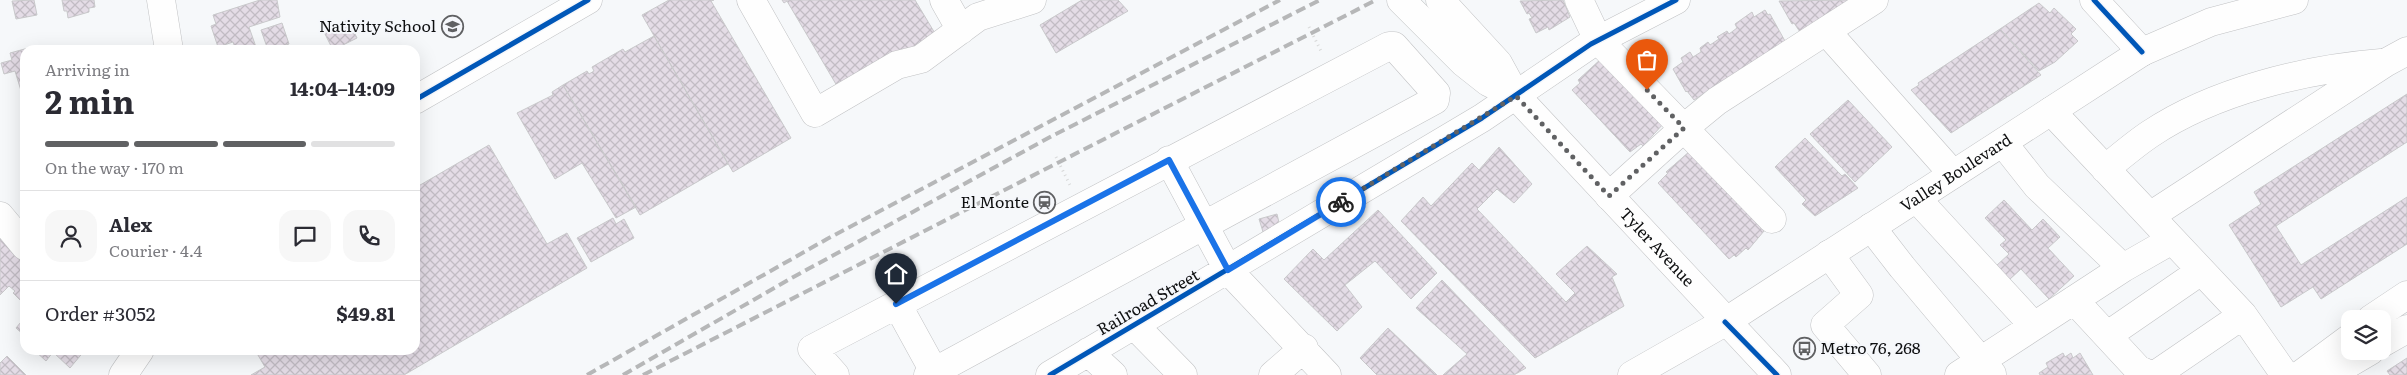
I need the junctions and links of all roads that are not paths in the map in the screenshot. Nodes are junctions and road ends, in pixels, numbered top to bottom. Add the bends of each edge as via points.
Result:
1 (161, 0) edge
2 (588, 0) edge
3 (751, 0) edge
4 (944, 0) edge
5 (1032, 0) edge
6 (1401, 0) edge
7 (1440, 0) edge
8 (1579, 0) edge
9 (1676, 0) edge
10 (1874, 0) edge
11 (2094, 0) edge
12 (2294, 0) edge
13 (961, 30) junction
14 (1826, 31) junction
15 (1598, 40) junction
16 (168, 45) edge
17 (2142, 52) junction
18 (2396, 57) edge
19 (1516, 96) junction
20 (420, 97) edge
21 (2051, 111) junction
22 (1684, 128) junction
23 (2003, 143) junction
24 (1169, 160) junction
25 (2105, 169) junction
26 (1953, 174) junction
27 (1609, 196) junction
28 (1916, 198) junction
29 (0, 216) edge
30 (2150, 216) junction
31 (1772, 219) dead end
32 (1203, 224) junction
33 (1871, 227) junction
34 (20, 240) edge
35 (2172, 240) junction
36 (1829, 254) junction
37 (2123, 268) junction
38 (1228, 270) junction
39 (2202, 271) junction
40 (2407, 295) edge
41 (2074, 300) junction
42 (896, 304) junction
43 (2384, 310) edge
44 (2243, 315) junction
45 (1725, 322) junction
46 (1134, 325) junction
47 (2034, 326) junction
48 (2407, 328) edge
49 (2108, 334) junction
50 (2391, 338) edge
51 (2341, 345) edge
52 (1304, 348) junction
53 (1088, 352) junction
54 (137, 355) edge
55 (2355, 360) edge
56 (1977, 371) edge
57 (932, 374) edge
58 (123, 375) edge
59 (835, 375) edge
60 (1050, 375) edge
61 (1113, 375) edge
62 (1183, 375) edge
63 (1273, 375) edge
64 (1327, 375) edge
65 (1632, 375) edge
66 (1777, 375) edge
67 (1868, 375) edge
68 (2150, 375) edge
69 (2155, 375) edge
70 (2284, 375) edge
71 (2300, 375) edge
72 (2329, 375) edge

1 - 16 street
2 - 20 street
3 - 13 street via 814,113 897,65 921,59
4 - 13 street
5 - 13 street via 978,18
6 - 19 street, Tyler Avenue via 1464,63 1488,82
7 - 19 street, Tyler Avenue via 1498,63
8 - 15 street
9 - 15 street, Railroad Street
10 - 14 street
11 - 17 street
12 - 17 street, Valley Boulevard via 2211,22
14 - 22 street via 1717,101
14 - 26 street
15 - 19 street, Railroad Street
15 - 22 street
17 - 21 street, Valley Boulevard
18 - 25 street via 2272,82 2215,100 2151,133
18 - 30 street
19 - 27 street, Tyler Avenue
19 - 38 street, Railroad Street
21 - 23 street, Valley Boulevard
21 - 25 street
22 - 27 street
22 - 31 street
23 - 26 street, Valley Boulevard
23 - 37 street via 2037,186
24 - 32 street
24 - 32 street via 1389,46 1394,46 1436,93 1434,100
24 - 42 street
25 - 30 street
26 - 28 street, Valley Boulevard
27 - 45 street, Tyler Avenue
28 - 33 street, Valley Boulevard
28 - 47 street
29 - 34 street
30 - 35 street
32 - 38 street
32 - 57 street
33 - 36 street, Valley Boulevard
33 - 56 street
35 - 37 street
35 - 39 street
36 - 45 street, Valley Boulevard
36 - 67 street via 1859,295 1826,325
37 - 41 street
38 - 46 street, Railroad Street
38 - 52 street
39 - 44 street
39 - 49 street
40 - 43 street
41 - 47 street
41 - 49 street
42 - 57 street
42 - 59 street via 812,349
44 - 69 street
44 - 70 street
45 - 65 street, Valley Boulevard
45 - 66 street, Tyler Avenue
46 - 53 street, Railroad Street
46 - 62 street
47 - 56 street
48 - 50 street
49 - 68 street via 2138,369
51 - 71 street
52 - 63 street
52 - 64 street
53 - 60 street, Railroad Street
53 - 61 street
54 - 58 street
55 - 72 street

